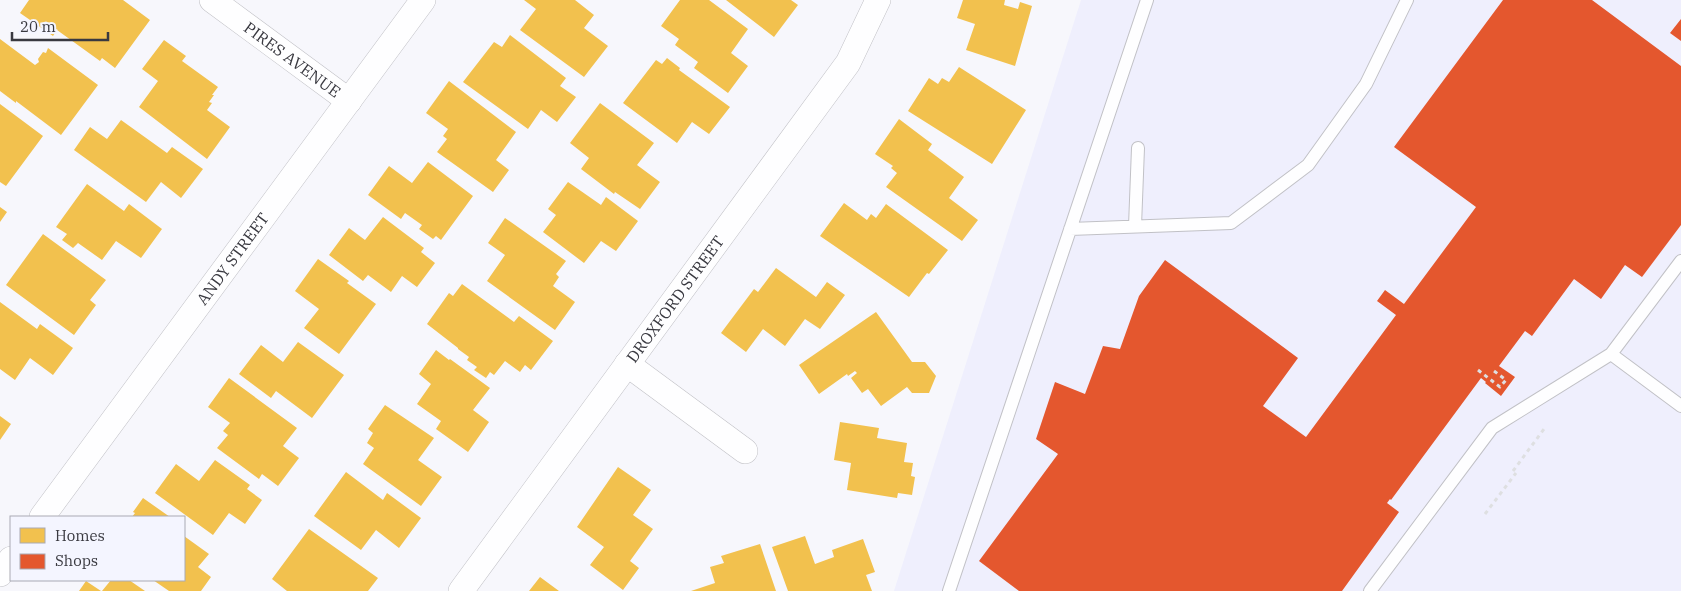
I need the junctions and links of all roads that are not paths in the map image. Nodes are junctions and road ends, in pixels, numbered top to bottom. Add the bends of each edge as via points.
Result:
1 (212, 0) edge
2 (423, 0) edge
3 (878, 0) edge
4 (1147, 0) edge
5 (1407, 0) edge
6 (349, 101) junction
7 (1138, 148) dead end
8 (1134, 226) junction
9 (1070, 229) junction
10 (1681, 261) edge
11 (1611, 354) junction
12 (627, 364) junction
13 (1681, 406) edge
14 (745, 451) dead end
15 (43, 516) edge
16 (10, 560) edge
17 (0, 574) edge
18 (461, 591) edge
19 (949, 591) edge
20 (1370, 591) edge

1 - 6 street, PIRES AVENUE
2 - 6 street, ANDY STREET
3 - 12 street, DROXFORD STREET via 848,63
4 - 9 lane
5 - 8 lane via 1366,84 1308,165 1231,223
6 - 15 street, ANDY STREET
7 - 8 lane
8 - 9 lane
9 - 19 lane
10 - 11 lane
11 - 13 lane
11 - 20 lane via 1492,428
12 - 14 street
12 - 18 street, DROXFORD STREET
16 - 17 street

